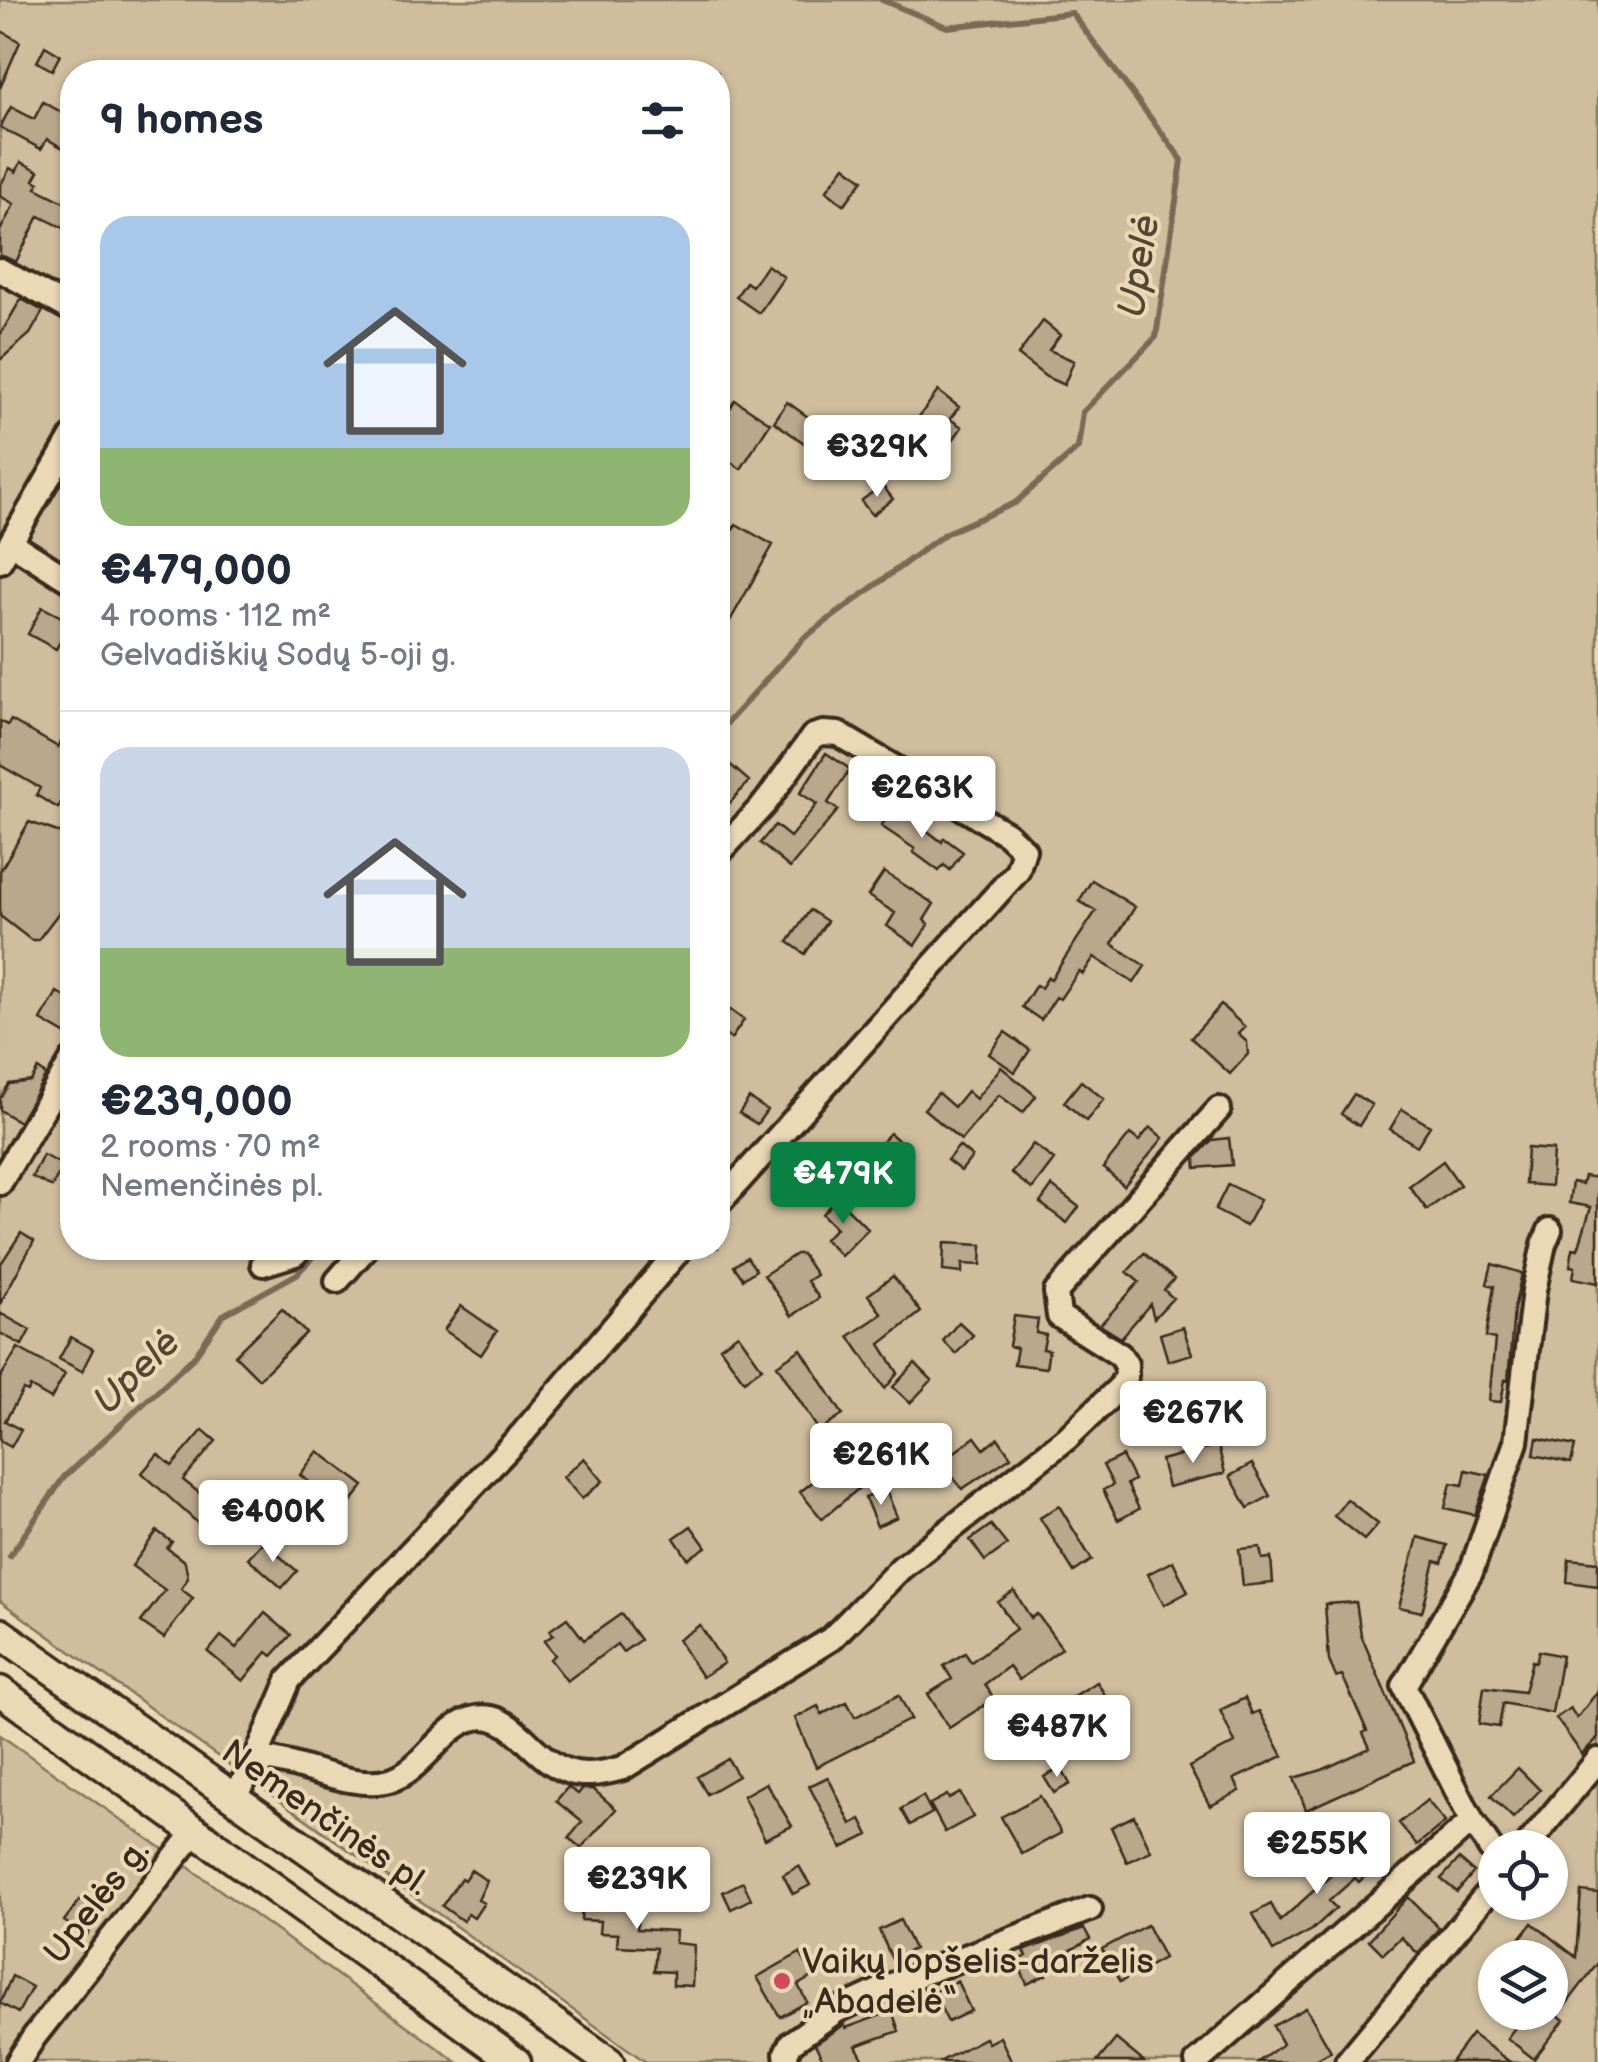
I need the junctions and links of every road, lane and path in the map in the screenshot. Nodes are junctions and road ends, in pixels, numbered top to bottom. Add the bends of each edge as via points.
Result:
1 (0, 270) edge
2 (60, 303) edge
3 (60, 458) edge
4 (5, 552) edge
5 (60, 577) edge
6 (730, 841) edge
7 (60, 1081) edge
8 (1219, 1109) dead end
9 (0, 1184) edge
10 (730, 1191) edge
11 (1550, 1230) dead end
12 (276, 1260) edge
13 (355, 1260) edge
14 (670, 1260) edge
15 (264, 1264) dead end
16 (337, 1281) dead end
17 (0, 1633) edge
18 (0, 1691) edge
19 (256, 1758) junction
20 (1598, 1760) edge
21 (234, 1798) junction
22 (1472, 1822) junction
23 (1540, 1830) edge
24 (1478, 1831) edge
25 (196, 1832) junction
26 (1478, 1904) edge
27 (1090, 1909) dead end
28 (18, 2062) edge
29 (516, 2062) edge
30 (609, 2062) edge
31 (787, 2062) edge
32 (1197, 2062) edge
33 (1347, 2062) edge

1 - 2 street
3 - 4 street
4 - 5 street
6 - 10 street via 822,732 838,734 1024,850 1016,872
7 - 9 street
8 - 19 street via 1056,1292 1060,1316 1120,1355 1126,1376 1120,1387 1068,1438 900,1568 832,1640 624,1768 597,1776 554,1768 511,1726 478,1717 388,1781 364,1783
11 - 22 street via 1534,1290 1516,1442 1471,1572 1404,1686
12 - 15 street
13 - 16 street
14 - 19 street via 522,1433 289,1680
17 - 21 main road, Nemenčinės pl.
18 - 25 main road
19 - 21 street
20 - 23 street
21 - 30 main road, Nemenčinės pl.
22 - 24 street
22 - 32 street
25 - 28 street, Upelės g.
25 - 29 main road
26 - 33 street
27 - 31 street via 836,2011 791,2042

